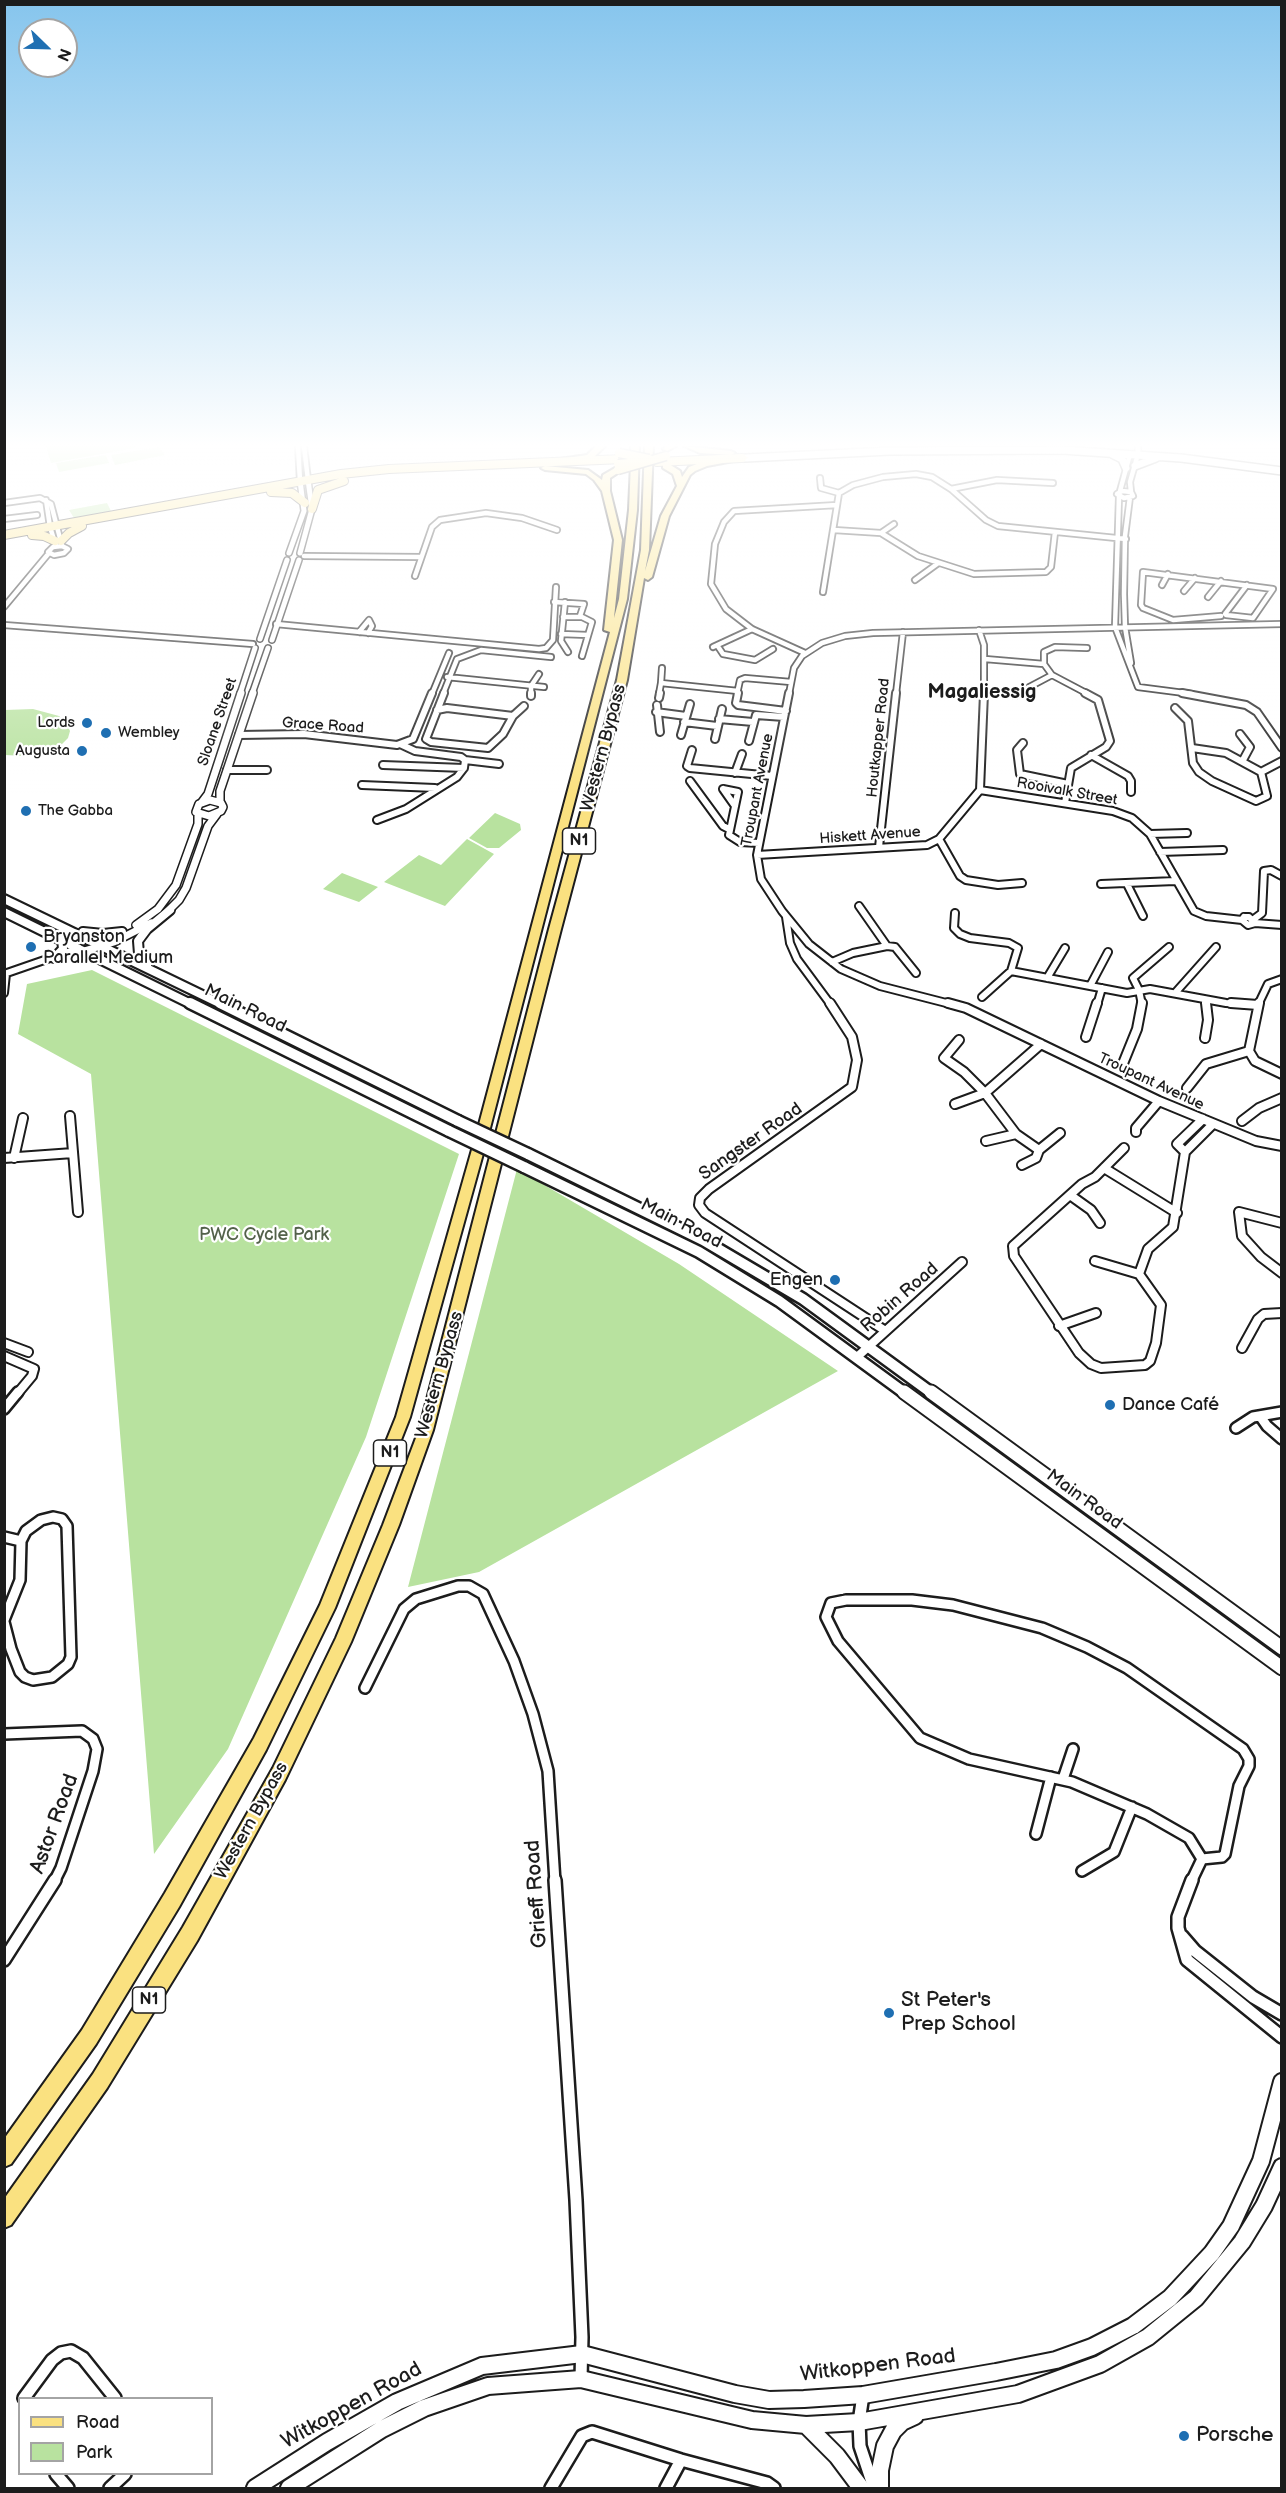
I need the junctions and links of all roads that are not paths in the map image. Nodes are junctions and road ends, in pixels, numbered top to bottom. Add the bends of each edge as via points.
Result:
1 (44, 562) edge
2 (286, 562) edge
3 (299, 562) edge
4 (419, 562) edge
5 (615, 562) edge
6 (627, 562) edge
7 (643, 562) edge
8 (653, 562) edge
9 (713, 562) edge
10 (828, 562) edge
11 (933, 562) edge
12 (1052, 562) edge
13 (1117, 562) edge
14 (1125, 562) edge
15 (937, 564) junction
16 (1168, 574) junction
17 (415, 576) dead end
18 (1195, 578) junction
19 (915, 580) dead end
20 (1221, 581) junction
21 (1162, 585) dead end
22 (1247, 585) junction
23 (556, 587) dead end
24 (1184, 591) dead end
25 (823, 592) dead end
26 (1208, 597) dead end
27 (554, 602) junction
28 (565, 602) junction
29 (4, 607) edge
30 (1224, 616) junction
31 (563, 617) junction
32 (580, 617) junction
33 (4, 623) edge
34 (276, 624) junction
35 (1281, 624) edge
36 (1229, 625) junction
37 (1115, 627) junction
38 (1125, 627) junction
39 (752, 629) junction
40 (979, 630) junction
41 (359, 632) junction
42 (903, 632) junction
43 (368, 633) junction
44 (561, 634) junction
45 (588, 635) junction
46 (260, 639) junction
47 (272, 640) junction
48 (254, 646) junction
49 (268, 648) junction
50 (1087, 648) dead end
51 (773, 649) dead end
52 (568, 652) dead end
53 (449, 653) dead end
54 (805, 653) junction
55 (540, 656) junction
56 (582, 656) dead end
57 (551, 657) dead end
58 (985, 659) junction
59 (1044, 664) junction
60 (1131, 664) junction
61 (542, 665) dead end
62 (662, 668) dead end
63 (539, 674) dead end
64 (1052, 675) junction
65 (440, 676) junction
66 (450, 677) junction
67 (602, 677) junction
68 (622, 680) junction
69 (791, 682) junction
70 (661, 683) junction
71 (531, 686) junction
72 (544, 687) dead end
73 (738, 691) junction
74 (1015, 694) dead end
75 (531, 696) dead end
76 (659, 698) dead end
77 (690, 704) dead end
78 (524, 706) dead end
79 (1174, 708) dead end
80 (426, 709) junction
81 (722, 709) dead end
82 (439, 710) junction
83 (785, 714) junction
84 (513, 716) junction
85 (685, 719) junction
86 (719, 719) junction
87 (753, 722) junction
88 (717, 726) junction
89 (660, 732) dead end
90 (1240, 734) dead end
91 (238, 735) junction
92 (681, 735) dead end
93 (715, 739) dead end
94 (749, 741) dead end
95 (1023, 743) dead end
96 (403, 744) junction
97 (1192, 748) junction
98 (1281, 748) edge
99 (692, 750) dead end
100 (741, 754) dead end
101 (1092, 755) junction
102 (220, 757) junction
103 (465, 760) junction
104 (1243, 760) junction
105 (1281, 761) edge
106 (498, 764) dead end
107 (383, 765) dead end
108 (464, 768) junction
109 (227, 770) junction
110 (267, 770) dead end
111 (1261, 772) junction
112 (735, 773) junction
113 (772, 776) junction
114 (213, 778) junction
115 (690, 781) dead end
116 (1068, 784) junction
117 (222, 785) junction
118 (362, 785) dead end
119 (210, 788) junction
120 (437, 788) junction
121 (980, 790) junction
122 (1131, 792) dead end
123 (202, 802) junction
124 (220, 802) junction
125 (1065, 803) junction
126 (735, 806) dead end
127 (198, 814) junction
128 (217, 814) junction
129 (377, 820) dead end
130 (729, 830) junction
131 (1187, 833) dead end
132 (1150, 834) junction
133 (939, 839) junction
134 (759, 843) junction
135 (879, 848) junction
136 (1224, 850) dead end
137 (1160, 852) junction
138 (757, 855) junction
139 (1281, 876) edge
140 (1175, 881) junction
141 (1022, 883) dead end
142 (1101, 884) dead end
143 (1127, 884) junction
144 (4, 899) edge
145 (860, 906) dead end
146 (170, 910) junction
147 (4, 912) edge
148 (955, 913) dead end
149 (786, 916) junction
150 (1143, 916) dead end
151 (1255, 921) junction
152 (1281, 926) edge
153 (74, 931) junction
154 (122, 932) junction
155 (62, 939) junction
156 (100, 944) junction
157 (886, 946) junction
158 (1169, 947) dead end
159 (1216, 947) dead end
160 (1065, 948) dead end
161 (79, 950) junction
162 (1108, 952) dead end
163 (54, 958) junction
164 (831, 962) junction
165 (149, 968) junction
166 (1011, 971) junction
167 (916, 973) dead end
168 (5, 974) edge
169 (1047, 978) junction
170 (1281, 979) edge
171 (1090, 986) junction
172 (1102, 988) junction
173 (1139, 990) junction
174 (4, 993) edge
175 (1175, 993) junction
176 (981, 997) dead end
177 (1206, 1000) junction
178 (1258, 1005) junction
179 (1086, 1037) dead end
180 (1205, 1038) dead end
181 (959, 1040) dead end
182 (1041, 1044) junction
183 (1249, 1051) junction
184 (1122, 1066) dead end
185 (1281, 1074) edge
186 (1187, 1088) dead end
187 (985, 1093) junction
188 (1281, 1098) edge
189 (1159, 1101) junction
190 (955, 1104) dead end
191 (70, 1116) dead end
192 (23, 1118) dead end
193 (1203, 1119) junction
194 (1242, 1120) dead end
195 (1213, 1124) junction
196 (1136, 1132) dead end
197 (1060, 1133) dead end
198 (1016, 1134) junction
199 (986, 1141) dead end
200 (1281, 1146) edge
201 (1124, 1148) dead end
202 (1039, 1150) junction
203 (1185, 1152) junction
204 (73, 1153) junction
205 (4, 1158) edge
206 (14, 1158) junction
207 (1022, 1165) dead end
208 (1104, 1168) junction
209 (1070, 1195) junction
210 (78, 1212) dead end
211 (1177, 1213) junction
212 (1100, 1223) dead end
213 (1281, 1223) edge
214 (1095, 1261) dead end
215 (962, 1262) dead end
216 (1281, 1273) edge
217 (1139, 1274) junction
218 (1096, 1313) dead end
219 (1281, 1313) edge
220 (1059, 1326) junction
221 (884, 1330) junction
222 (4, 1343) edge
223 (868, 1346) junction
224 (1242, 1348) dead end
225 (28, 1352) dead end
226 (4, 1356) edge
227 (857, 1357) junction
228 (4, 1409) edge
229 (1281, 1412) edge
230 (1260, 1416) junction
231 (1236, 1428) dead end
232 (1281, 1439) edge
233 (4, 1537) edge
234 (21, 1541) junction
235 (4, 1621) edge
236 (1281, 1648) edge
237 (1281, 1668) edge
238 (365, 1688) dead end
239 (4, 1734) edge
240 (1073, 1749) dead end
241 (1051, 1777) junction
242 (1063, 1779) junction
243 (1132, 1807) junction
244 (1036, 1834) dead end
245 (1202, 1859) junction
246 (1082, 1871) dead end
247 (1179, 1932) junction
248 (4, 1960) edge
249 (1221, 1972) junction
250 (1212, 1982) junction
251 (1281, 2014) edge
252 (1281, 2037) edge
253 (1281, 2082) edge
254 (4, 2157) edge
255 (1280, 2172) edge
256 (4, 2218) edge
257 (582, 2354) junction
258 (581, 2379) junction
259 (863, 2395) junction
260 (25, 2397) edge
261 (114, 2397) edge
262 (935, 2409) junction
263 (859, 2422) junction
264 (806, 2425) junction
265 (681, 2460) junction
266 (57, 2475) edge
267 (124, 2475) edge
268 (68, 2488) edge
269 (110, 2488) edge
270 (255, 2488) edge
271 (289, 2488) edge
272 (551, 2488) edge
273 (666, 2488) edge
274 (774, 2488) edge
275 (861, 2488) edge
276 (874, 2488) edge
277 (880, 2488) edge

1 - 29 street
2 - 46 street
3 - 34 street
4 - 17 street
5 - 67 highway
6 - 67 highway, Western Bypass / N1 via 623,599
7 - 68 highway, Western Bypass / N1
8 - 68 highway
9 - 39 street via 711,584 726,609
10 - 25 street
11 - 15 street
12 - 15 street via 1046,572 974,574
13 - 37 street
14 - 38 street
15 - 19 street
16 - 18 street
16 - 21 street
16 - 30 street via 1143,572 1142,607 1173,620
18 - 20 street
18 - 24 street
20 - 22 street
20 - 26 street
22 - 30 street
22 - 30 street via 1273,590 1252,618
23 - 27 street
27 - 28 street
27 - 43 street via 553,640 546,648
28 - 31 street
28 - 32 street via 584,604
30 - 36 street
31 - 32 street
31 - 44 street
32 - 45 street via 591,620
33 - 48 street
34 - 41 street
34 - 47 street
35 - 36 street
36 - 38 street
37 - 38 street
37 - 40 street
37 - 60 street
38 - 60 street
39 - 51 street via 714,646 723,654 755,660
39 - 54 street
40 - 42 street
40 - 58 street
41 - 43 street
41 - 43 street via 369,620 372,626
42 - 54 street via 845,636
42 - 135 street, Houtkapper Road
44 - 45 street
44 - 52 street
45 - 56 street
46 - 47 street
46 - 48 street
47 - 49 street, Sloane Street via 274,644
48 - 49 street
48 - 102 street, Sloane Street
49 - 91 street, Sloane Street
50 - 59 street via 1049,648 1044,652
53 - 65 street
54 - 69 street, Troupant Avenue via 794,668
55 - 57 street
55 - 61 street
55 - 66 street via 478,650 457,659
58 - 59 street
58 - 121 street
59 - 64 street
60 - 98 street via 1138,687 1178,697 1189,694 1236,702 1252,709
62 - 70 street
63 - 71 street
64 - 74 street
64 - 101 street via 1100,702 1110,741
65 - 66 street
65 - 80 street
66 - 71 street
66 - 82 street
67 - 254 highway, Western Bypass / N1 via 423,1352 384,1469 327,1608 260,1744 89,2037
68 - 256 highway, Western Bypass / N1 via 444,1366 426,1430 391,1525 343,1642 274,1784 190,1934 100,2081
69 - 73 street via 745,678 740,680
69 - 83 street, Troupant Avenue
70 - 73 street
70 - 76 street
71 - 72 street
71 - 75 street
73 - 83 street via 738,705
77 - 85 street
78 - 84 street
79 - 97 street via 1188,721
80 - 82 street
80 - 96 street via 413,739
81 - 86 street
82 - 84 street
82 - 84 street via 426,739 488,748 503,734
83 - 87 street via 758,715
83 - 113 street, Troupant Avenue
85 - 88 street
85 - 89 street via 656,709
85 - 92 street
86 - 87 street
86 - 88 street
87 - 94 street
88 - 93 street
90 - 104 street via 1250,747
91 - 96 street, Grace Road via 304,734
91 - 102 street via 232,736
91 - 109 street, Sloane Street
95 - 116 street via 1017,750 1018,772
96 - 103 street, Grace Road via 415,751
97 - 104 street via 1223,752
97 - 111 street via 1193,763 1199,772 1250,800 1266,796
99 - 112 street via 688,767
100 - 112 street
101 - 116 street via 1071,768
101 - 122 street via 1128,776
102 - 114 street, Sloane Street
103 - 106 street, Grace Road
103 - 108 street
104 - 111 street
105 - 111 street
107 - 108 street
108 - 120 street via 457,777
109 - 110 street
109 - 114 street
109 - 117 street, Sloane Street
112 - 113 street
113 - 134 street, Troupant Avenue
114 - 119 street, Sloane Street
115 - 130 street
116 - 125 street
117 - 119 street
117 - 124 street, Sloane Street
118 - 120 street
119 - 123 street, Sloane Street
120 - 129 street via 403,811
121 - 125 street, Rooivalk Street
121 - 133 street, Hiskett Avenue
123 - 124 street
123 - 127 street, Sloane Street via 196,808
124 - 128 street, Sloane Street via 223,809
125 - 132 street, Rooivalk Street via 1126,815
126 - 130 street
127 - 128 street
127 - 154 street via 198,824 172,893 153,914
128 - 146 street via 208,826 186,888
130 - 134 street via 735,840
131 - 132 street
132 - 137 street, Rooivalk Street
133 - 135 street, Hiskett Avenue via 927,845
133 - 141 street via 966,880 998,885
134 - 138 street, Troupant Avenue
135 - 138 street, Hiskett Avenue
136 - 137 street
137 - 140 street, Rooivalk Street
138 - 149 street, Troupant Avenue via 761,879
139 - 151 street via 1264,870 1262,913
140 - 143 street
140 - 151 street, Rooivalk Street via 1198,914
142 - 143 street
143 - 150 street
144 - 153 main road, Main Road
145 - 157 street
146 - 156 street via 143,928
146 - 165 main road via 138,941 139,954
147 - 155 main road, Main Road
148 - 166 street via 954,928 960,934 1018,948
149 - 164 street, Troupant Avenue via 804,939
149 - 221 street, Sangster Road via 797,959 852,1037 857,1060 855,1080 838,1099 709,1189 699,1205 705,1213
151 - 152 street, Rooivalk Street
153 - 154 main road
153 - 156 main road, Main Road
154 - 156 street
155 - 161 main road, Main Road
155 - 163 main road via 63,949
156 - 161 street
156 - 165 main road, Main Road
157 - 164 street
157 - 167 street via 895,947
158 - 173 street via 1134,975 1133,982
159 - 175 street
160 - 169 street
161 - 163 street
161 - 227 main road, Main Road, bridge via 699,1252 779,1301
162 - 171 street
163 - 168 street
164 - 182 street, Troupant Avenue via 872,983 966,1008
165 - 223 main road, Main Road, bridge via 703,1240 803,1299
166 - 169 street
166 - 176 street
168 - 174 street
169 - 171 street
170 - 178 street via 1268,984
171 - 172 street
172 - 173 street via 1128,993
172 - 179 street
173 - 175 street
173 - 184 street via 1142,1005 1137,1029
175 - 177 street
177 - 178 street
177 - 180 street
178 - 183 street
181 - 187 street via 943,1057
182 - 187 street
182 - 189 street, Troupant Avenue
183 - 185 street via 1255,1061
183 - 186 street via 1206,1064
187 - 190 street
187 - 198 street
188 - 194 street
189 - 193 street, Troupant Avenue
189 - 196 street
191 - 204 street
192 - 206 street
193 - 195 street, Troupant Avenue
193 - 203 street via 1177,1144
195 - 200 street, Troupant Avenue
195 - 203 street
197 - 202 street
198 - 199 street
198 - 202 street
201 - 208 street
202 - 207 street via 1036,1158
203 - 211 street
204 - 206 street
204 - 210 street
205 - 206 street
208 - 209 street
208 - 211 street
209 - 212 street via 1091,1210
209 - 220 street via 1012,1246 1014,1256
211 - 217 street via 1171,1229 1145,1254
213 - 216 street via 1239,1212 1242,1236
214 - 217 street
215 - 221 street, Robin Road
217 - 220 street via 1161,1305 1153,1356 1147,1364 1095,1366 1085,1360
218 - 220 street
219 - 224 street via 1264,1314 1258,1319
221 - 223 street, Robin Road
222 - 225 street
223 - 227 street, Robin Road
223 - 236 main road, Main Road
226 - 228 street via 34,1369
227 - 237 main road, Main Road
229 - 230 street
230 - 231 street
230 - 232 street
233 - 234 street
234 - 235 street via 21,1575
234 - 235 street via 28,1528 41,1520 62,1519 67,1526 71,1657 68,1664 52,1677 25,1677 11,1649
238 - 257 street, Grieff Road via 404,1609 416,1599 469,1586 483,1594 533,1714 548,1771
239 - 248 street, Astor Road via 82,1731 97,1743 97,1756 71,1842 50,1892
240 - 242 street
241 - 242 street
241 - 244 street
241 - 245 street via 969,1759 920,1738 838,1641 826,1617 831,1603 912,1600 953,1605 1042,1628 1127,1668 1243,1749 1249,1759 1239,1786 1225,1854
242 - 243 street
243 - 245 street via 1184,1834
243 - 246 street via 1114,1851
245 - 247 street via 1178,1917
247 - 249 street
247 - 250 street via 1187,1960
249 - 250 street
249 - 251 street
250 - 252 street
253 - 259 main road, Witkoppen Road via 1261,2161 1231,2226 1170,2298 1133,2326 1056,2360
255 - 262 main road, Witkoppen Road via 1232,2256 1196,2298 1148,2337 1100,2364 1018,2394
257 - 258 street, Grieff Road
257 - 259 main road, Witkoppen Road via 769,2400
257 - 270 main road, Witkoppen Road via 482,2366 450,2379 387,2408
258 - 264 main road, Witkoppen Road via 752,2420
258 - 271 main road, Witkoppen Road via 488,2386 424,2408
259 - 263 street
260 - 261 street via 52,2360 71,2351 83,2358
262 - 263 main road, Witkoppen Road
262 - 277 main road via 902,2422 892,2432 881,2462
263 - 264 main road, Witkoppen Road
263 - 276 street via 860,2446
264 - 275 main road
265 - 272 street via 592,2432 582,2436
265 - 273 street
265 - 274 street
266 - 268 street
267 - 269 street

